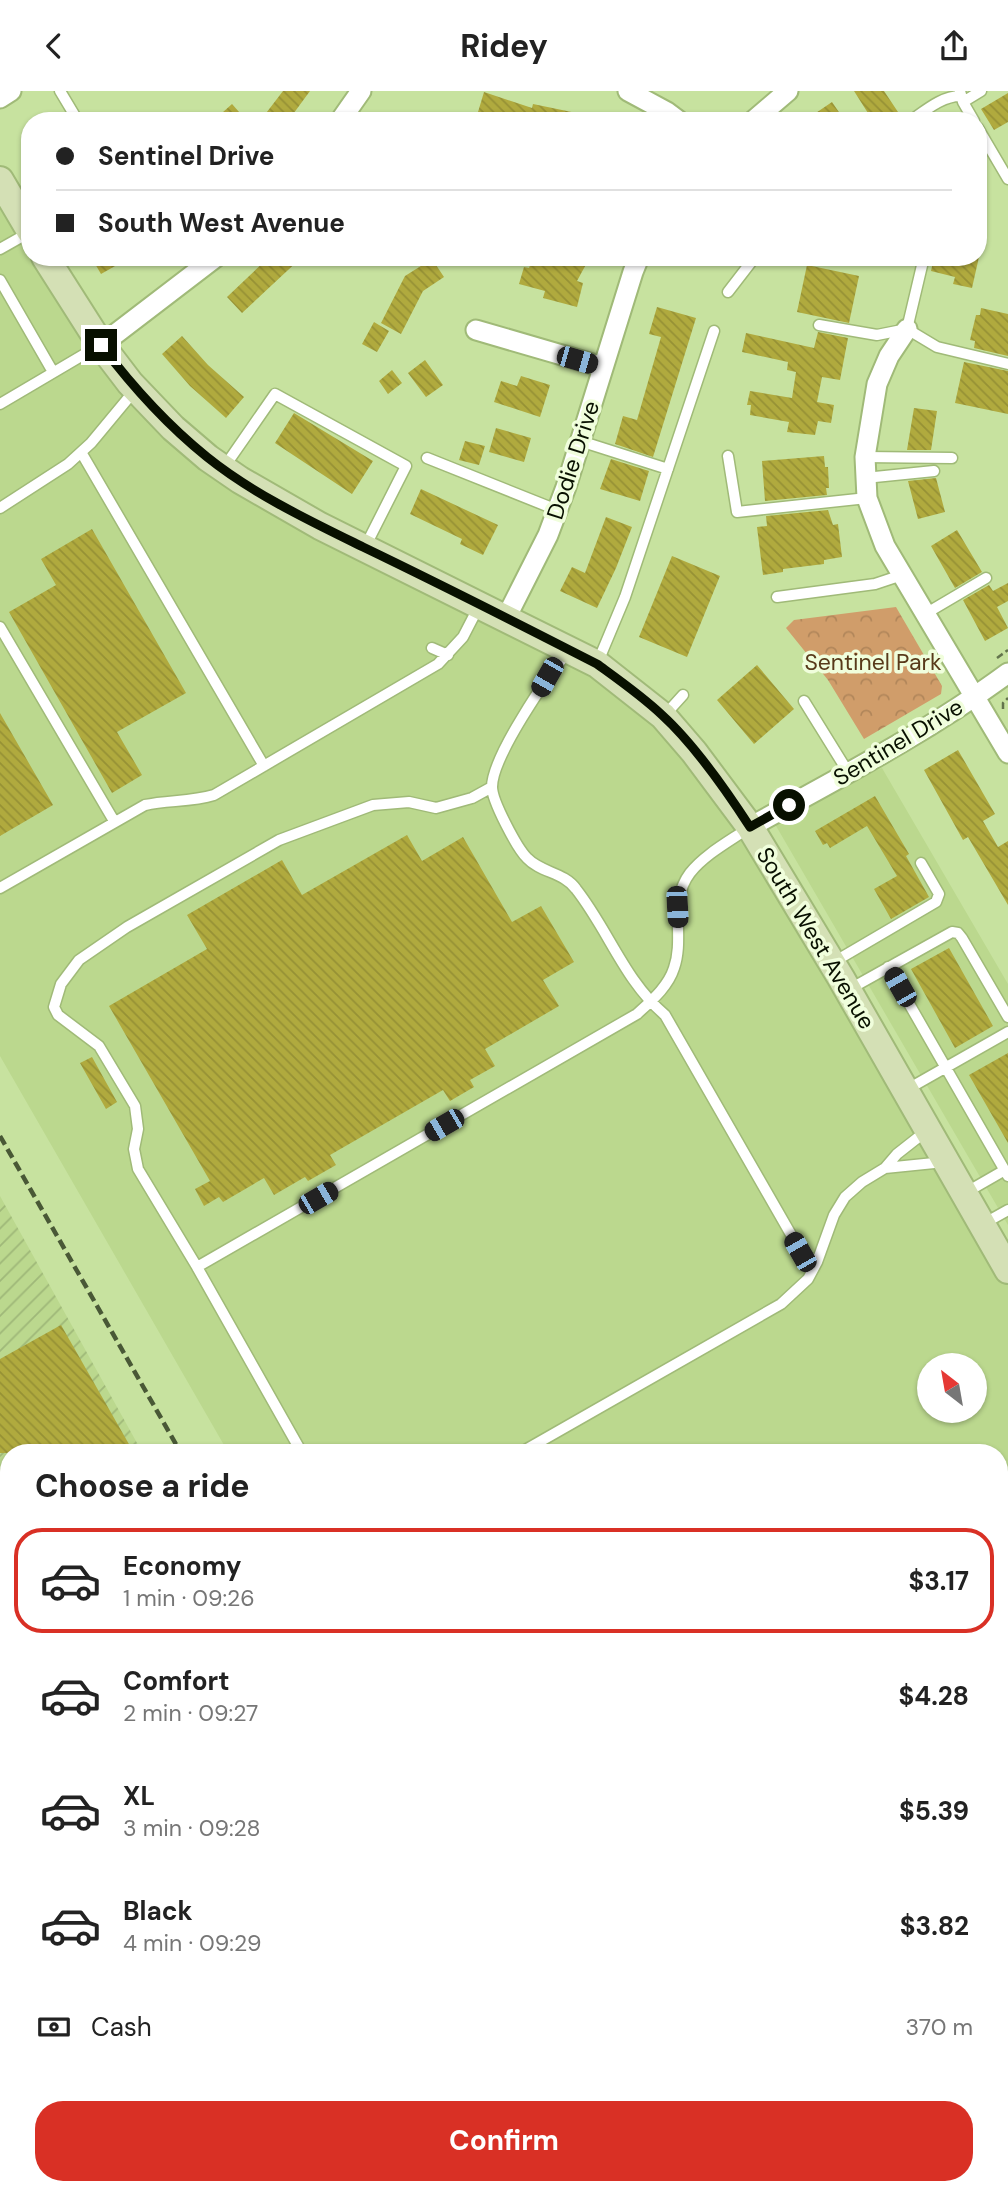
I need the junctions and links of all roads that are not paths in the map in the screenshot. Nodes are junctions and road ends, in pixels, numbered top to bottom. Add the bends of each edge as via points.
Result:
1 (11, 91) edge
2 (60, 91) edge
3 (361, 91) edge
4 (628, 91) edge
5 (788, 91) edge
6 (981, 91) edge
7 (961, 96) edge
8 (0, 98) edge
9 (73, 112) edge
10 (347, 112) edge
11 (667, 112) edge
12 (764, 112) edge
13 (924, 112) edge
14 (969, 112) edge
15 (987, 143) edge
16 (1008, 179) edge
17 (0, 180) edge
18 (21, 216) edge
19 (21, 237) edge
20 (0, 250) edge
21 (51, 266) edge
22 (204, 266) edge
23 (635, 266) edge
24 (748, 266) edge
25 (922, 266) edge
26 (0, 280) edge
27 (727, 292) dead end
28 (819, 325) dead end
29 (907, 329) junction
30 (476, 330) dead end
31 (714, 331) dead end
32 (101, 345) junction
33 (1008, 364) edge
34 (603, 367) junction
35 (53, 372) junction
36 (136, 389) junction
37 (0, 404) edge
38 (580, 441) junction
39 (81, 452) junction
40 (728, 456) dead end
41 (865, 457) junction
42 (427, 458) dead end
43 (952, 458) dead end
44 (224, 469) junction
45 (668, 470) junction
46 (934, 471) dead end
47 (866, 488) junction
48 (0, 508) edge
49 (557, 510) junction
50 (365, 548) junction
51 (902, 575) junction
52 (986, 578) dead end
53 (777, 597) dead end
54 (479, 605) junction
55 (925, 614) junction
56 (506, 618) junction
57 (0, 627) edge
58 (432, 648) dead end
59 (570, 650) junction
60 (448, 655) junction
61 (597, 664) junction
62 (1008, 673) edge
63 (683, 695) dead end
64 (974, 697) junction
65 (804, 701) dead end
66 (663, 716) junction
67 (1008, 753) edge
68 (264, 766) junction
69 (848, 772) junction
70 (492, 787) junction
71 (114, 821) junction
72 (750, 827) junction
73 (921, 863) dead end
74 (0, 888) edge
75 (831, 963) junction
76 (888, 967) junction
77 (848, 991) junction
78 (650, 1002) junction
79 (1008, 1017) edge
80 (1008, 1032) edge
81 (945, 1068) junction
82 (906, 1090) junction
83 (928, 1129) junction
84 (947, 1162) junction
85 (885, 1168) junction
86 (1006, 1173) edge
87 (965, 1193) junction
88 (1008, 1210) edge
89 (983, 1224) junction
90 (817, 1262) junction
91 (197, 1267) junction
92 (1008, 1270) edge
93 (297, 1444) edge
94 (536, 1444) edge

1 - 8 street
2 - 9 lane
3 - 10 street
4 - 11 street
5 - 12 street
6 - 7 lane
7 - 13 lane via 951,96
7 - 14 lane
15 - 16 lane
17 - 18 street
19 - 20 lane
21 - 32 street, South West Avenue
22 - 32 street
23 - 34 street, Dodie Drive
24 - 27 lane
25 - 29 lane
26 - 35 lane
28 - 29 lane via 877,335
29 - 33 lane via 937,347
29 - 41 street via 877,384
30 - 34 street
31 - 45 lane
32 - 35 lane
32 - 36 street, South West Avenue
34 - 38 street, Dodie Drive
35 - 37 lane
36 - 39 lane
36 - 44 street, South West Avenue via 173,428
38 - 45 lane
38 - 49 street, Dodie Drive
39 - 48 lane
39 - 68 lane via 161,579 250,733
40 - 47 lane via 737,512
41 - 43 lane
41 - 47 street
42 - 49 lane
44 - 50 street, South West Avenue via 290,510
44 - 50 lane via 275,394 406,465
45 - 61 lane
46 - 47 lane
47 - 51 street via 885,546
49 - 56 street, Dodie Drive
50 - 54 street, South West Avenue
51 - 53 lane via 875,584
51 - 55 street
52 - 55 lane
54 - 56 street, South West Avenue
54 - 60 lane
55 - 64 street
56 - 59 street, South West Avenue
57 - 71 lane
58 - 60 lane
59 - 61 street, South West Avenue
59 - 70 lane via 547,677 497,762
60 - 68 lane
61 - 66 street, South West Avenue
62 - 64 street, Sentinel Drive
63 - 66 lane
64 - 67 street
64 - 69 street, Sentinel Drive
65 - 69 lane via 815,727
66 - 72 street, South West Avenue
68 - 71 lane via 214,795 145,804
69 - 72 street, Sentinel Drive
70 - 78 lane via 496,806 527,859 575,887
70 - 91 lane via 436,808 409,802 373,805 279,840 127,927 79,960 61,984 54,1007 99,1046 135,1107 138,1169
71 - 74 lane
72 - 75 street, South West Avenue
72 - 78 lane via 688,875 677,907 674,969
73 - 75 lane via 939,899
75 - 77 street, South West Avenue
76 - 77 lane
76 - 79 lane via 945,934 958,933
76 - 81 lane
77 - 82 street, South West Avenue
78 - 90 lane via 665,1015 800,1252
78 - 91 lane via 621,1024
80 - 81 lane
81 - 82 lane
81 - 86 lane
82 - 83 street, South West Avenue
83 - 84 street, South West Avenue
83 - 85 lane
84 - 85 lane
84 - 87 street, South West Avenue
85 - 90 lane via 845,1197
86 - 87 lane
87 - 89 street, South West Avenue
88 - 89 lane
89 - 92 street, South West Avenue
90 - 94 lane via 808,1279 781,1304
91 - 93 lane

